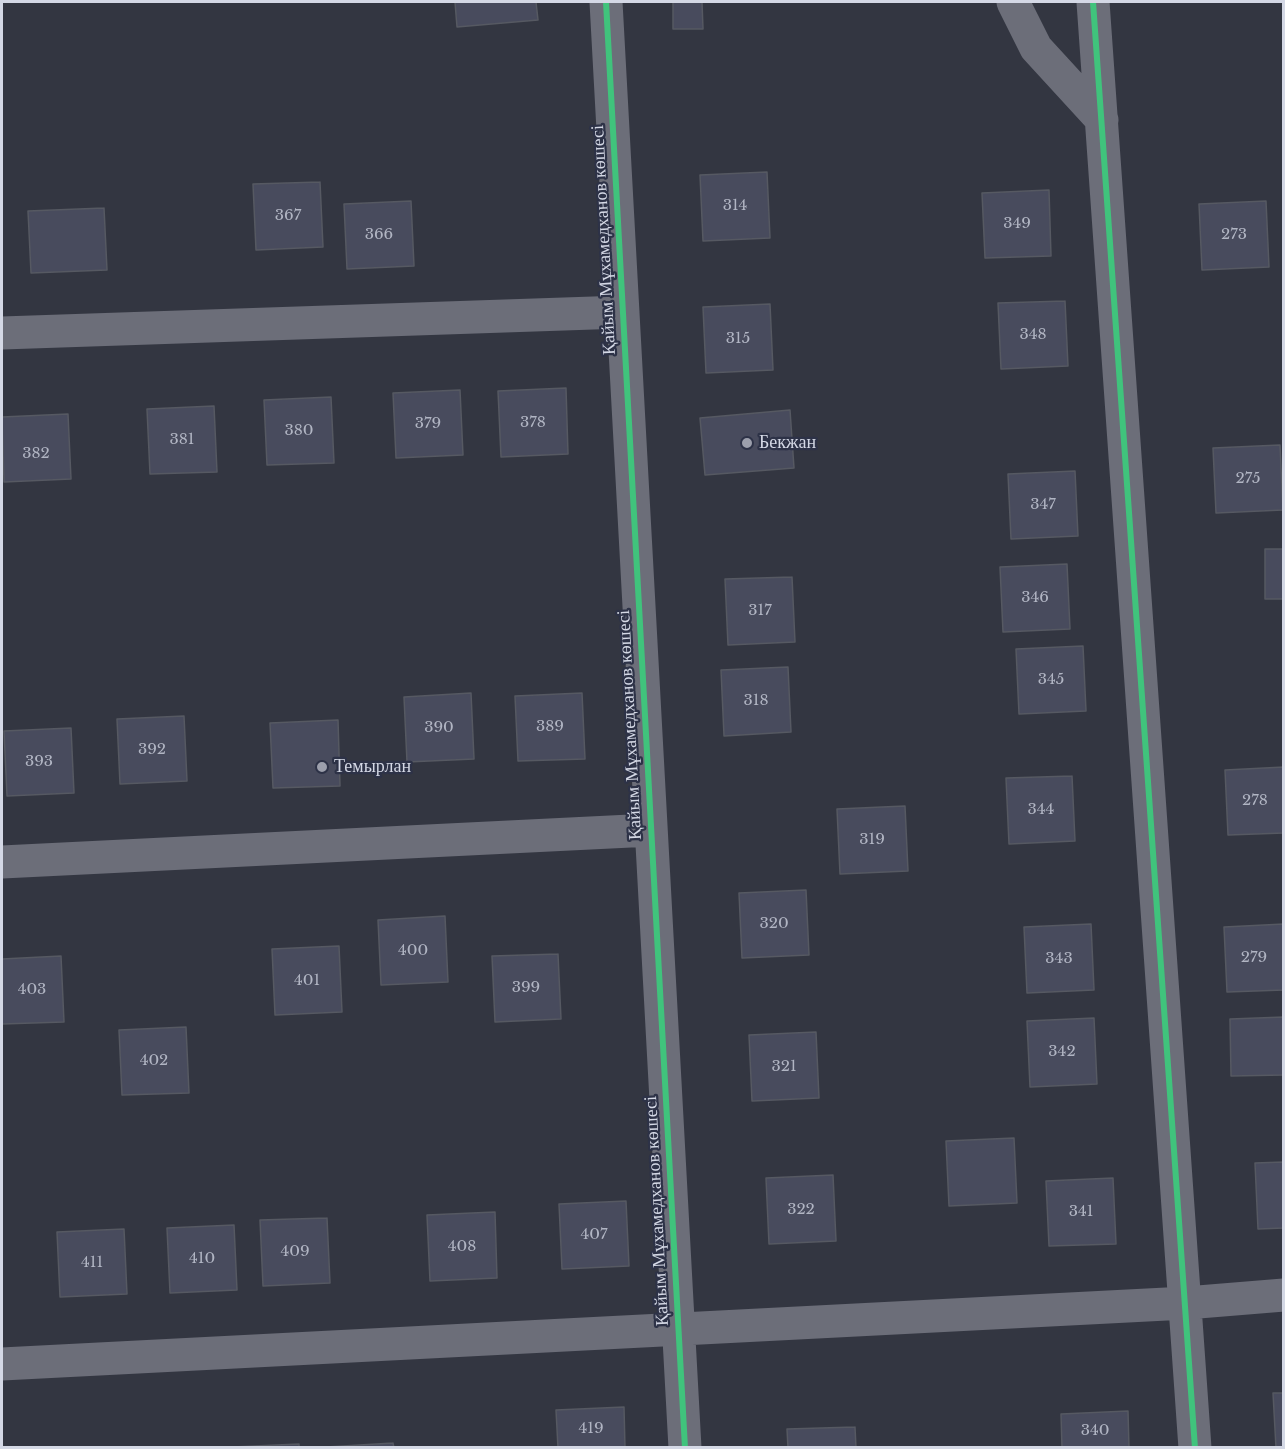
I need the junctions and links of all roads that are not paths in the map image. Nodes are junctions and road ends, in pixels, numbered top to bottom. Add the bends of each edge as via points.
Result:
1 (606, 2) edge
2 (1013, 2) edge
3 (1093, 2) edge
4 (1102, 120) junction
5 (623, 312) junction
6 (2, 333) edge
7 (651, 830) junction
8 (2, 862) edge
9 (1284, 1295) edge
10 (1186, 1303) junction
11 (678, 1327) junction
12 (2, 1364) edge
13 (685, 1448) edge
14 (1195, 1448) edge

1 - 5 street, Қайым Мұхамедханов көшесі
2 - 4 street via 1036,48
3 - 4 street
4 - 10 street
5 - 6 street
5 - 7 street, Қайым Мұхамедханов көшесі
7 - 8 street
7 - 11 street, Қайым Мұхамедханов көшесі
9 - 10 street
10 - 11 street
10 - 14 street
11 - 12 street
11 - 13 street, Қайым Мұхамедханов көшесі

